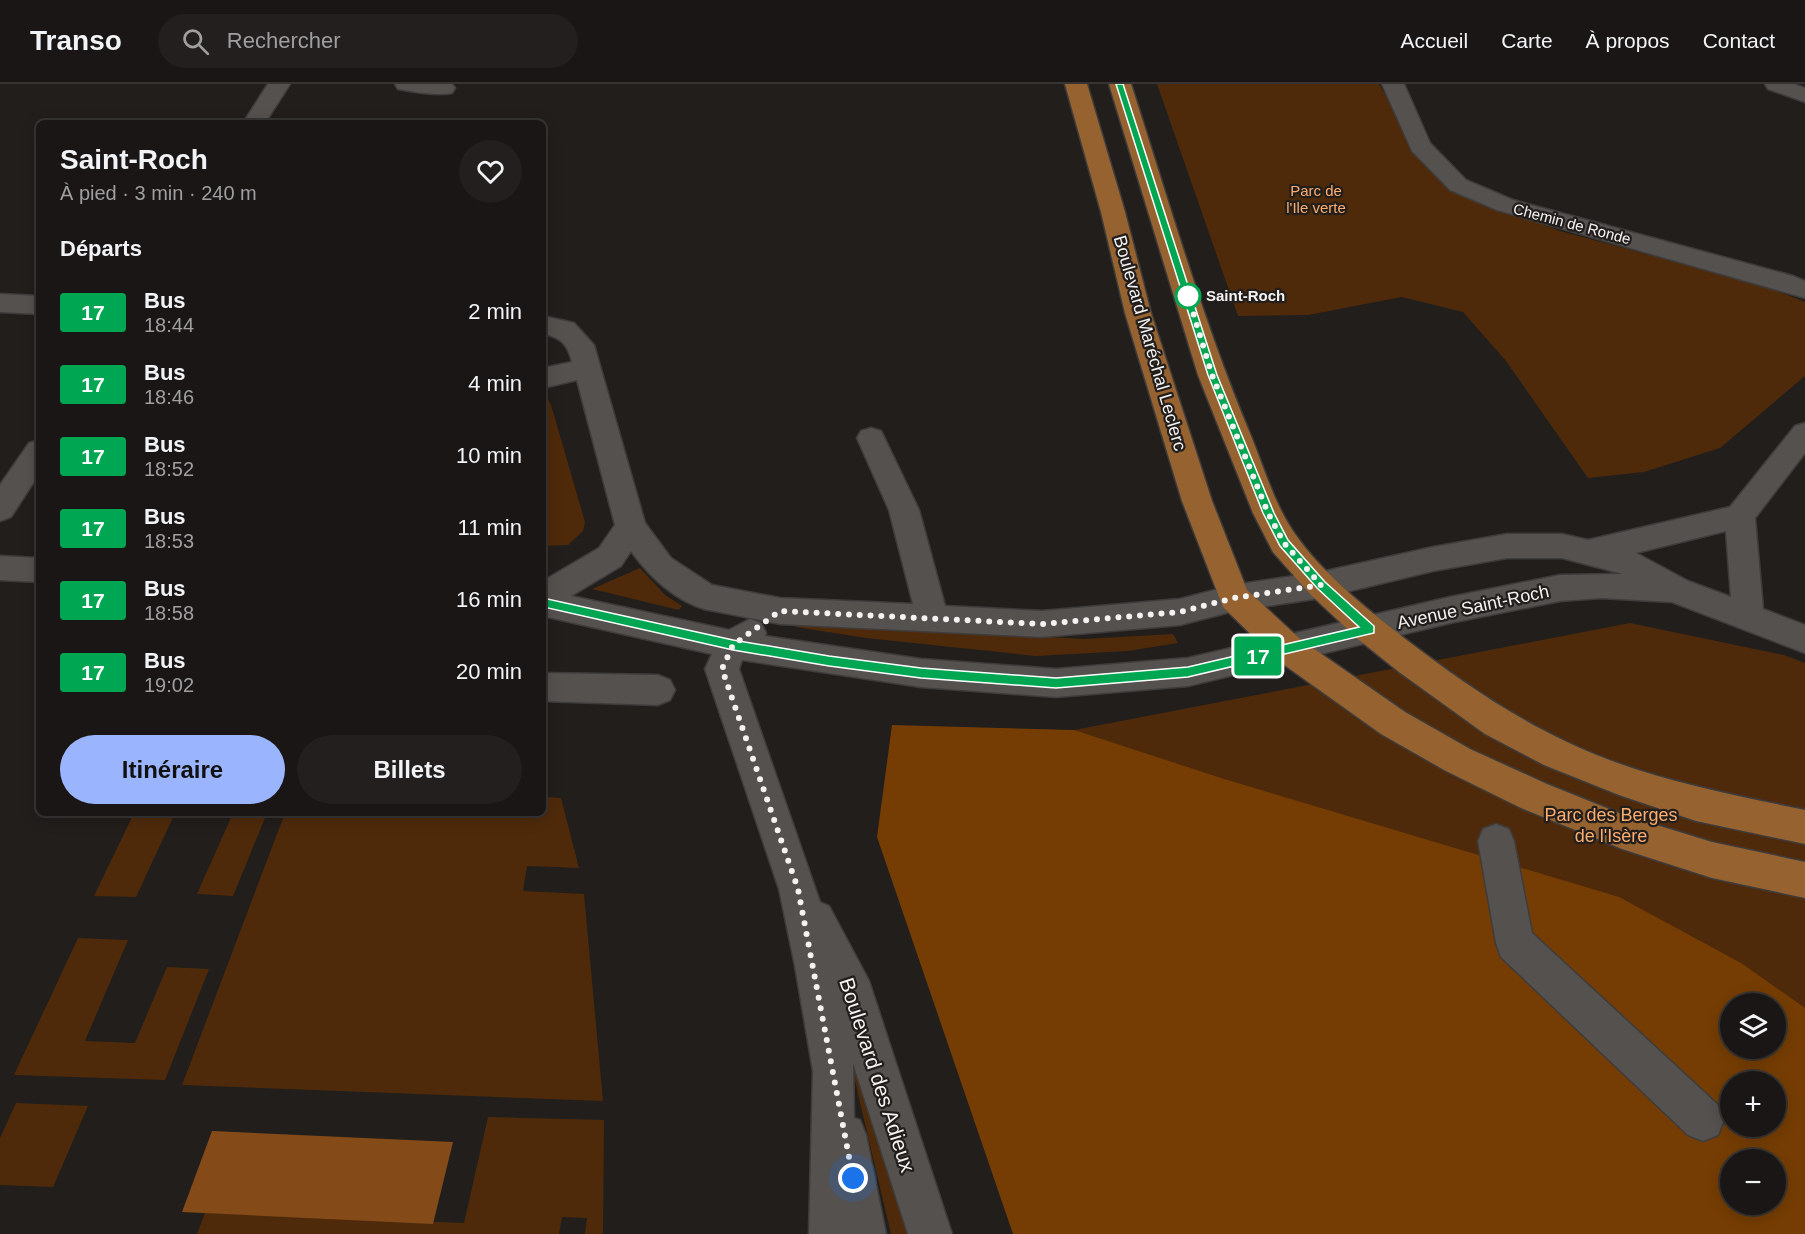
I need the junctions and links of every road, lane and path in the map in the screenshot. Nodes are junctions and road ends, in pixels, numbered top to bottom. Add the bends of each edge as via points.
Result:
1 (279, 84) edge
2 (406, 84) edge
3 (1076, 84) edge
4 (1119, 84) edge
5 (1393, 84) edge
6 (1776, 84) edge
7 (444, 88) dead end
8 (1805, 96) edge
9 (256, 120) edge
10 (1794, 286) edge
11 (0, 303) edge
12 (36, 305) edge
13 (546, 326) edge
14 (587, 368) junction
15 (546, 377) edge
16 (1805, 433) edge
17 (871, 438) dead end
18 (36, 455) edge
19 (0, 509) edge
20 (1740, 516) junction
21 (631, 527) junction
22 (1587, 553) junction
23 (0, 568) edge
24 (36, 570) edge
25 (1321, 585) junction
26 (1677, 590) junction
27 (546, 595) edge
28 (1234, 598) junction
29 (546, 604) edge
30 (780, 611) junction
31 (932, 617) junction
32 (1748, 617) junction
33 (1370, 629) junction
34 (1805, 639) edge
35 (733, 645) junction
36 (1288, 649) junction
37 (546, 687) edge
38 (658, 690) dead end
39 (1805, 827) edge
40 (1496, 841) dead end
41 (1805, 880) edge
42 (798, 889) junction
43 (834, 1071) junction
44 (1703, 1120) dead end
45 (831, 1234) edge
46 (864, 1234) edge
47 (930, 1234) edge

1 - 9 street
2 - 7 street
3 - 28 main road, Boulevard Maréchal Leclerc via 1138,313 1197,501
4 - 25 main road via 1217,386 1268,513 1284,543
5 - 10 street, Chemin de Ronde via 1420,146 1458,184 1505,205
6 - 8 street
11 - 12 street
13 - 14 street via 565,329 581,345
14 - 15 street
14 - 21 street
16 - 20 street
17 - 31 street via 912,508
18 - 19 street
20 - 22 street
20 - 32 street
21 - 27 street via 610,558
21 - 30 street via 660,567 704,596
22 - 25 street via 1562,546 1507,546
22 - 26 street via 1630,563
23 - 24 street
25 - 28 street
25 - 33 main road
26 - 32 street
26 - 33 street, Avenue Saint-Roch via 1601,585 1560,588
28 - 31 street via 1180,612 1042,624
28 - 36 main road
29 - 35 street, Avenue Saint-Roch
30 - 31 street
30 - 35 street
32 - 34 street
33 - 36 street, Avenue Saint-Roch
33 - 39 main road via 1497,723 1556,754 1696,804
35 - 36 street, Avenue Saint-Roch via 921,673 1056,683 1188,672
35 - 42 street, Boulevard des Adieux via 722,669
36 - 41 main road via 1393,723 1534,796 1623,832 1701,856
37 - 38 street
40 - 44 street via 1515,943
42 - 43 street, Boulevard des Adieux
42 - 47 street, Boulevard des Adieux via 849,981
43 - 45 street, Boulevard des Adieux
43 - 46 street, Boulevard des Adieux

